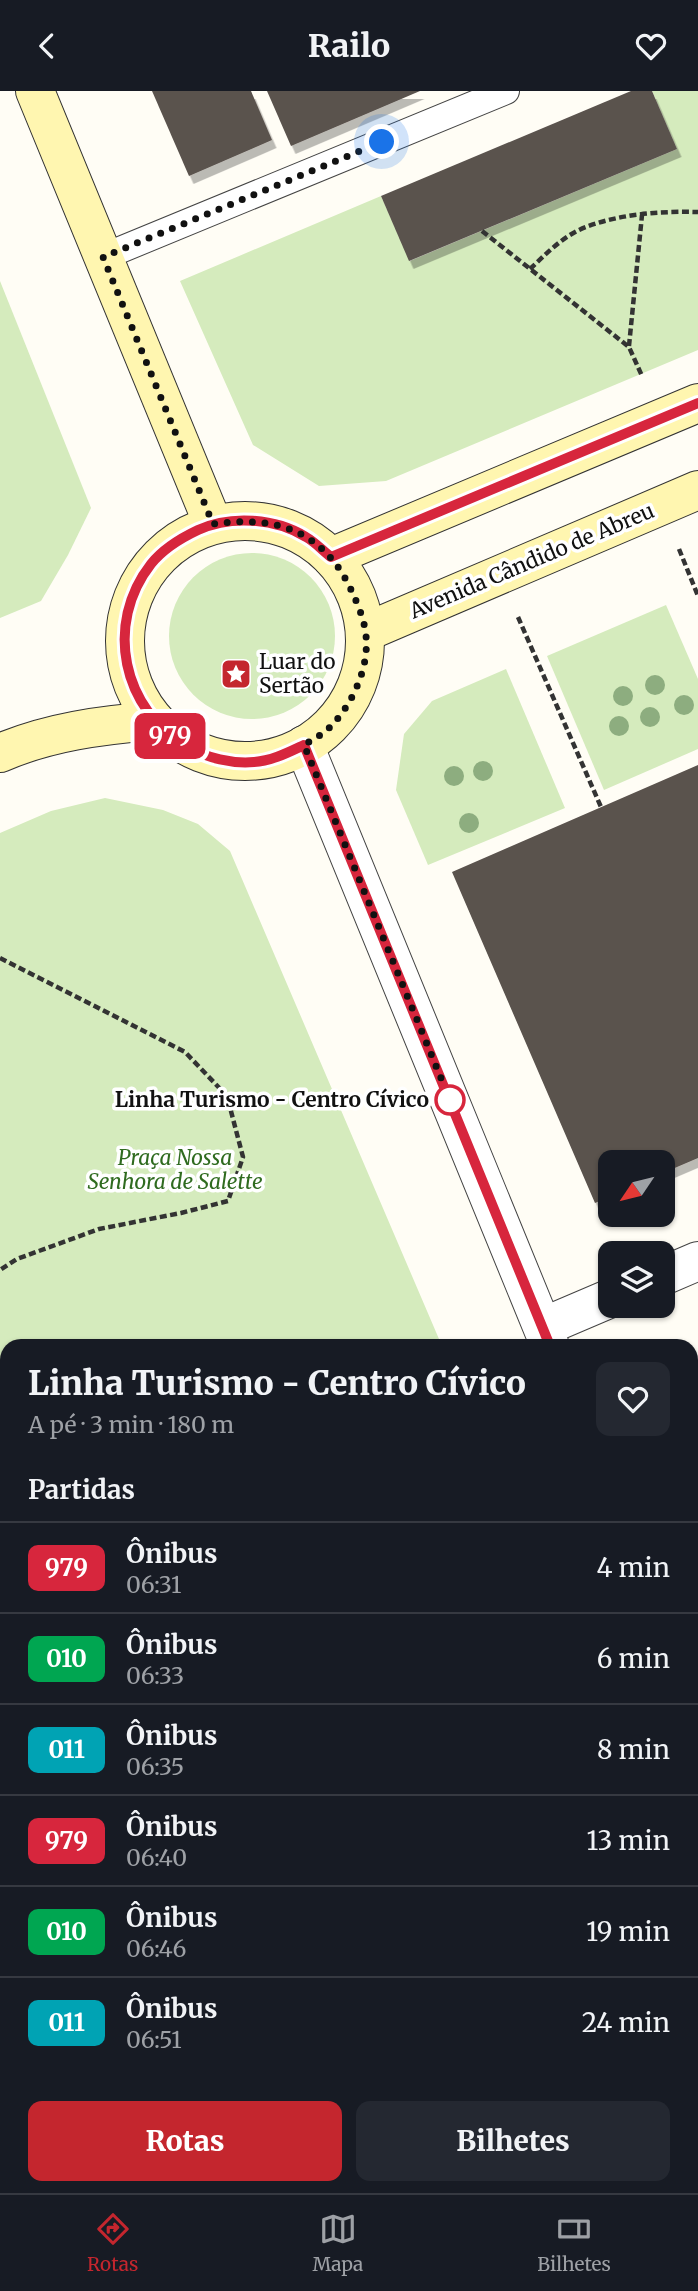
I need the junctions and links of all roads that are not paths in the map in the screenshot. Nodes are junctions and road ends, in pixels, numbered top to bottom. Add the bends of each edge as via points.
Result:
1 (35, 91) edge
2 (506, 91) edge
3 (103, 257) junction
4 (698, 403) edge
5 (698, 490) edge
6 (213, 524) junction
7 (331, 557) junction
8 (366, 632) junction
9 (154, 720) junction
10 (304, 745) junction
11 (0, 753) edge
12 (698, 1261) edge
13 (675, 1271) edge
14 (598, 1306) edge
15 (546, 1336) edge

1 - 3 main road
2 - 3 lane
3 - 6 main road
4 - 7 main road
5 - 8 main road, Avenida Cândido de Abreu
6 - 7 main road via 243,520 275,524 305,537
6 - 9 main road via 178,540 160,555 133,593 124,629 126,664 137,695
7 - 8 main road via 348,583
8 - 10 main road via 365,659 346,709 326,732
9 - 10 main road via 174,740 226,761 254,762
9 - 11 main road via 95,726
10 - 15 street
12 - 13 street
14 - 15 street

